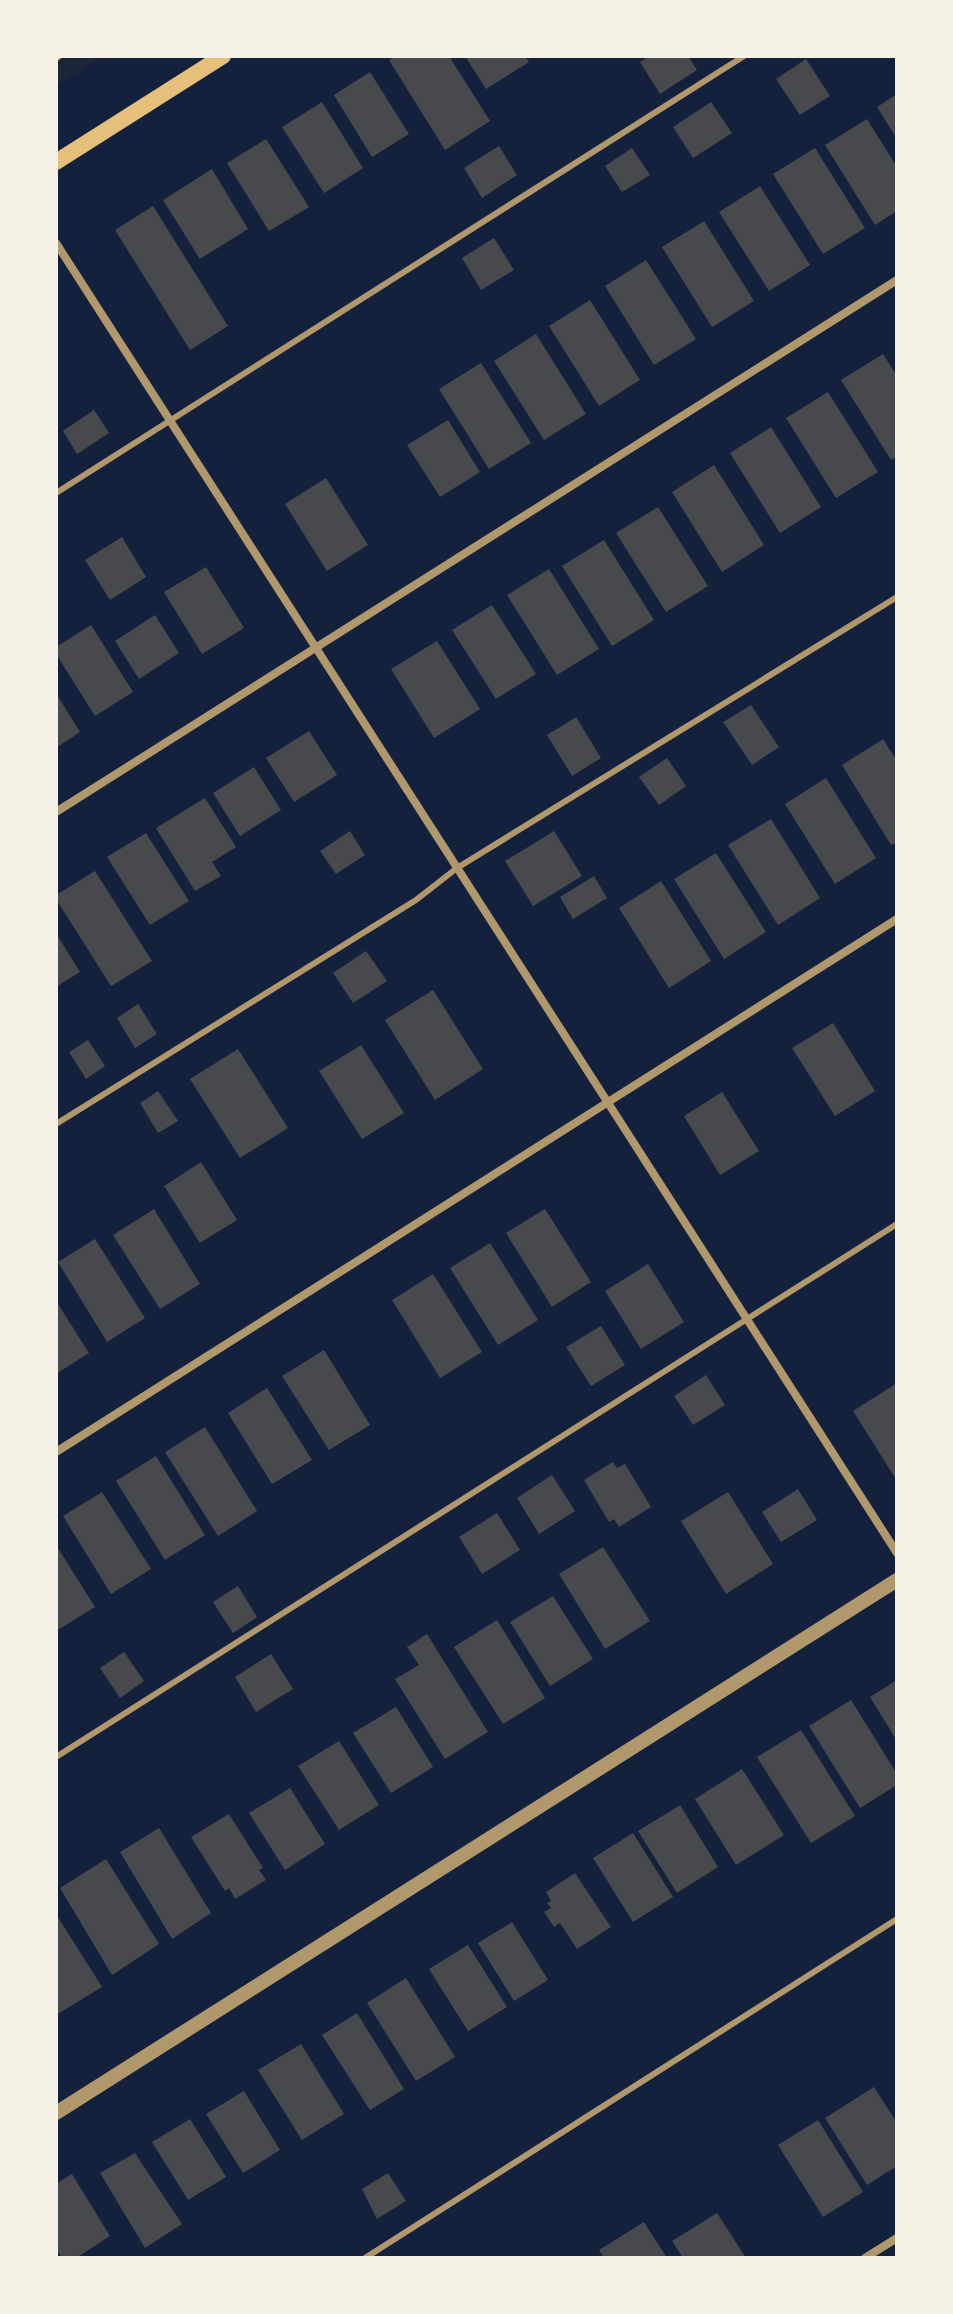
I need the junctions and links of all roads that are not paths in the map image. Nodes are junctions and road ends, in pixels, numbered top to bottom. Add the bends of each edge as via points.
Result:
1 (223, 56) edge
2 (744, 56) edge
3 (56, 162) edge
4 (56, 243) edge
5 (897, 280) edge
6 (170, 420) junction
7 (56, 493) edge
8 (897, 597) edge
9 (317, 646) junction
10 (56, 812) edge
11 (458, 867) junction
12 (897, 919) edge
13 (608, 1101) junction
14 (56, 1124) edge
15 (897, 1224) edge
16 (748, 1319) junction
17 (56, 1452) edge
18 (897, 1553) edge
19 (897, 1580) edge
20 (56, 1757) edge
21 (897, 1919) edge
22 (56, 2113) edge
23 (897, 2238) edge
24 (365, 2258) edge
25 (865, 2258) edge

1 - 3 main road
2 - 6 lane
4 - 6 street
5 - 9 street
6 - 7 lane
6 - 9 street
8 - 11 lane
9 - 10 street
9 - 11 street
11 - 13 street
11 - 14 lane via 416,900
12 - 13 street
13 - 16 street
13 - 17 street
15 - 16 lane
16 - 18 street
16 - 20 lane
19 - 22 street
21 - 24 lane
23 - 25 street

